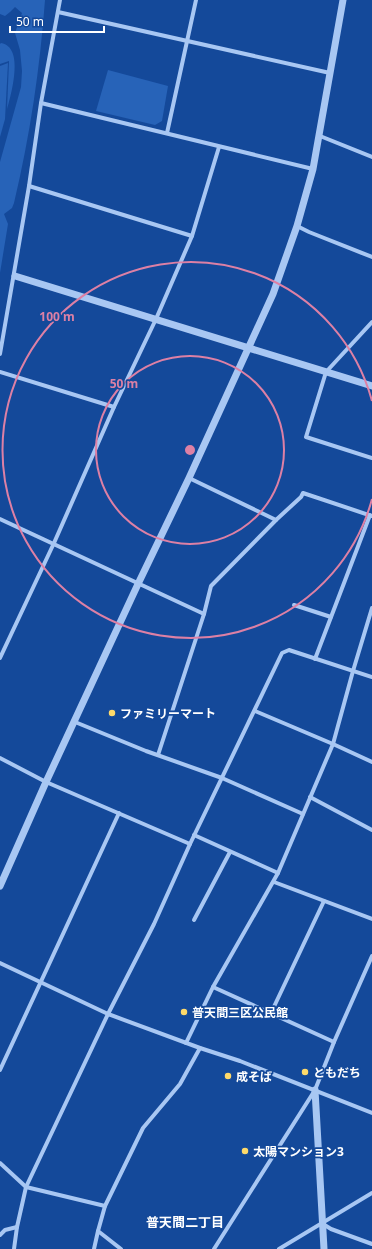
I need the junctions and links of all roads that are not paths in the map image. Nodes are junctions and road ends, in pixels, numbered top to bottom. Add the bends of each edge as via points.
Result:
1 (60, 0) edge
2 (196, 0) edge
3 (343, 0) edge
4 (58, 12) junction
5 (186, 40) junction
6 (330, 73) junction
7 (41, 103) junction
8 (167, 133) junction
9 (320, 136) junction
10 (218, 147) junction
11 (372, 158) edge
12 (313, 170) junction
13 (29, 186) junction
14 (297, 226) junction
15 (192, 236) junction
16 (372, 257) edge
17 (15, 276) junction
18 (156, 319) junction
19 (372, 322) edge
20 (249, 348) junction
21 (0, 354) edge
22 (0, 372) edge
23 (326, 372) junction
24 (372, 386) edge
25 (114, 407) junction
26 (372, 458) edge
27 (189, 478) junction
28 (371, 515) edge
29 (0, 519) edge
30 (276, 520) junction
31 (54, 543) junction
32 (138, 584) junction
33 (294, 605) dead end
34 (372, 608) edge
35 (204, 614) junction
36 (331, 617) junction
37 (0, 658) edge
38 (315, 659) junction
39 (353, 671) junction
40 (372, 678) edge
41 (255, 711) junction
42 (75, 722) junction
43 (333, 744) junction
44 (158, 755) junction
45 (0, 758) edge
46 (372, 762) edge
47 (222, 778) junction
48 (46, 782) junction
49 (310, 797) junction
50 (119, 813) junction
51 (303, 814) junction
52 (372, 830) edge
53 (194, 836) junction
54 (190, 844) junction
55 (230, 852) junction
56 (278, 873) junction
57 (274, 882) junction
58 (0, 886) edge
59 (324, 901) junction
60 (372, 919) edge
61 (194, 920) dead end
62 (372, 956) edge
63 (0, 963) edge
64 (370, 965) edge
65 (40, 982) junction
66 (213, 987) junction
67 (271, 1013) junction
68 (108, 1014) junction
69 (334, 1042) junction
70 (186, 1043) junction
71 (200, 1048) junction
72 (0, 1070) edge
73 (315, 1090) junction
74 (372, 1112) edge
75 (0, 1163) edge
76 (26, 1187) junction
77 (372, 1194) edge
78 (105, 1206) junction
79 (322, 1224) junction
80 (17, 1227) junction
81 (98, 1231) junction
82 (0, 1235) edge
83 (372, 1244) edge
84 (14, 1249) edge
85 (94, 1249) edge
86 (121, 1249) edge
87 (214, 1249) edge
88 (279, 1249) edge
89 (324, 1249) edge

1 - 4 street
2 - 5 street
3 - 6 street
4 - 5 street
4 - 7 street
5 - 6 street
5 - 8 street
6 - 9 street
7 - 8 street
7 - 13 street
8 - 10 street
9 - 11 street
9 - 12 street
10 - 12 street
10 - 15 street
12 - 14 street
13 - 15 street
13 - 17 street
14 - 16 street
14 - 20 street via 273,294
15 - 18 street
17 - 18 street
17 - 21 street
18 - 20 street
18 - 25 street
19 - 23 street
20 - 23 street
20 - 27 street
22 - 25 street
23 - 24 street
23 - 26 street via 306,437
25 - 31 street
27 - 30 street
27 - 32 street
28 - 30 street via 303,493
28 - 36 street
29 - 31 street
30 - 35 street via 211,586
31 - 32 street
31 - 37 street
32 - 35 street
32 - 42 street
33 - 36 street
34 - 39 street
35 - 44 street
36 - 38 street
38 - 39 street
38 - 41 street via 289,650 282,653
39 - 40 street
39 - 43 street
41 - 43 street
41 - 47 street
42 - 44 street
42 - 48 street
43 - 46 street
43 - 49 street
44 - 47 street
45 - 48 street
47 - 51 street
47 - 53 street
48 - 50 street
48 - 58 street
49 - 51 street
49 - 52 street
50 - 54 street
50 - 65 street
51 - 56 street
53 - 54 street
53 - 55 street
54 - 68 street via 154,924
55 - 56 street
55 - 61 street
56 - 57 street
57 - 59 street
57 - 66 street
59 - 60 street
59 - 67 street
62 - 64 street
63 - 65 street
64 - 69 street
65 - 68 street
65 - 72 street
66 - 67 street
66 - 70 street
67 - 69 street
68 - 70 street
68 - 76 street
69 - 73 street
70 - 71 street
71 - 73 street
71 - 78 street via 180,1084 143,1128
73 - 74 street
73 - 79 street
73 - 87 street
75 - 76 street
76 - 78 street
76 - 80 street
77 - 79 street
78 - 81 street
79 - 83 street
79 - 88 street
79 - 89 street
80 - 82 street via 5,1230
80 - 84 street
81 - 85 street
81 - 86 street

